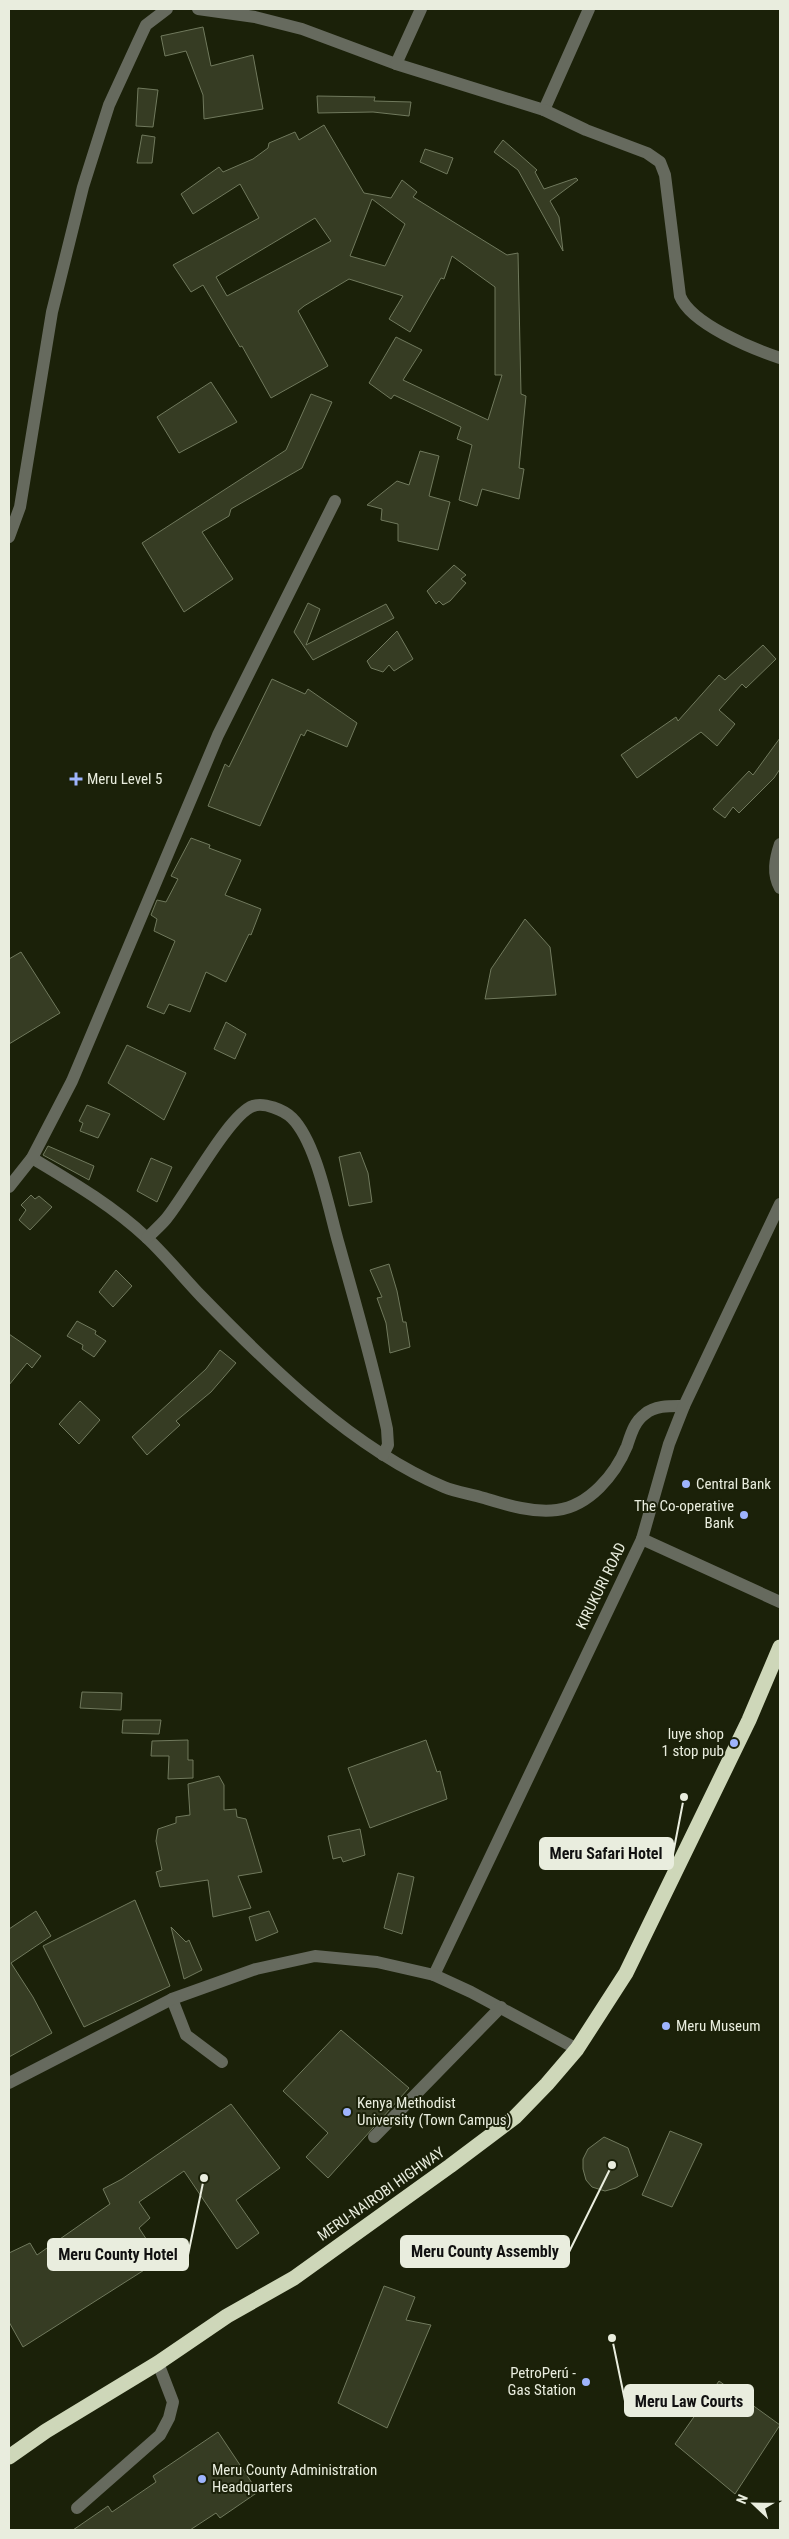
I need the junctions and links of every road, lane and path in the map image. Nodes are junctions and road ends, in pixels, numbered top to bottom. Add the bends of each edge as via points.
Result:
1 (167, 9) edge
2 (198, 9) edge
3 (421, 9) edge
4 (589, 9) edge
5 (396, 64) junction
6 (544, 110) junction
7 (780, 358) edge
8 (335, 501) dead end
9 (9, 537) edge
10 (780, 844) edge
11 (780, 888) edge
12 (32, 1158) junction
13 (9, 1188) edge
14 (780, 1204) edge
15 (147, 1238) junction
16 (684, 1406) junction
17 (382, 1455) junction
18 (642, 1539) junction
19 (780, 1602) edge
20 (780, 1647) edge
21 (434, 1975) junction
22 (172, 1999) junction
23 (501, 2007) junction
24 (577, 2049) junction
25 (222, 2062) dead end
26 (9, 2083) edge
27 (374, 2137) dead end
28 (158, 2363) junction
29 (9, 2457) edge
30 (78, 2508) dead end

1 - 9 street via 146,25 109,105 83,187 52,312 20,507
2 - 5 street via 255,17 302,29
3 - 5 street
4 - 6 street
5 - 6 street
6 - 7 street via 647,153 660,162 665,175 683,304 698,318
8 - 12 street via 214,744 72,1082
10 - 11 street via 775,868
12 - 13 street
12 - 15 street via 96,1197
14 - 16 street, KIRUKURI ROAD
15 - 17 street via 260,1352 350,1434
15 - 17 street via 166,1220 241,1113 254,1105 269,1106 292,1118 321,1178 364,1333 387,1429 388,1445
16 - 17 street via 659,1407 645,1413 597,1491 575,1506 555,1510 524,1509 444,1487
16 - 18 street, KIRUKURI ROAD via 669,1444
18 - 19 street
18 - 21 street, KIRUKURI ROAD
20 - 24 highway, MERU-NAIROBI HIGHWAY via 749,1720 626,1974
21 - 22 street via 377,1962 315,1956 256,1969
21 - 23 street
22 - 25 street via 186,2035
22 - 26 street
23 - 24 street
23 - 27 street
24 - 28 highway, MERU-NAIROBI HIGHWAY via 515,2117 450,2166 294,2278 227,2316
28 - 29 highway, MERU-NAIROBI HIGHWAY
28 - 30 street via 173,2402 160,2435

